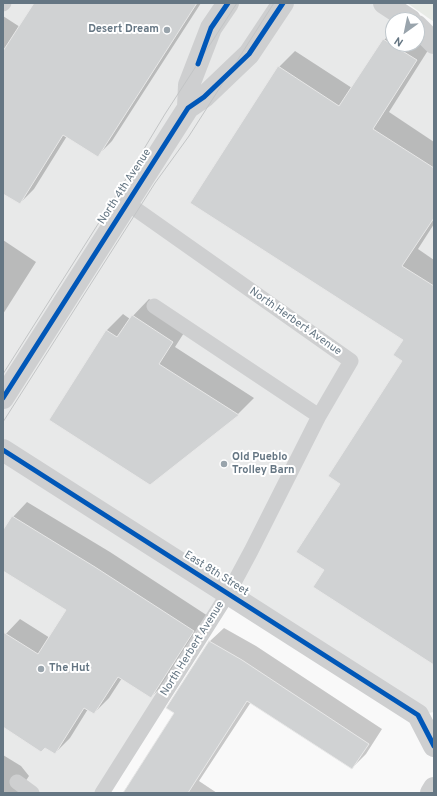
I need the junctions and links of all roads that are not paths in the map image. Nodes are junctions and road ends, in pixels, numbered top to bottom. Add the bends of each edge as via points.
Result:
1 (228, 3) edge
2 (283, 3) edge
3 (384, 3) edge
4 (398, 12) edge
5 (425, 34) edge
6 (433, 42) edge
7 (188, 108) junction
8 (126, 203) junction
9 (154, 306) dead end
10 (3, 398) edge
11 (319, 416) junction
12 (3, 450) edge
13 (228, 593) junction
14 (426, 714) edge
15 (434, 746) edge
16 (17, 782) dead end
17 (434, 788) edge
18 (32, 793) edge
19 (102, 793) edge
20 (431, 793) edge

1 - 7 street via 211,28 189,85
2 - 7 street, North 4th Avenue via 249,54 208,93
3 - 4 street
5 - 6 street
7 - 8 street, North 4th Avenue
8 - 10 street, North 4th Avenue
8 - 11 lane, North Herbert Avenue via 351,361
9 - 11 lane
11 - 13 lane, North Herbert Avenue
12 - 13 street, East 8th Street
13 - 14 street, East 8th Street
13 - 19 lane, North Herbert Avenue
14 - 15 street
16 - 18 lane
17 - 20 street

